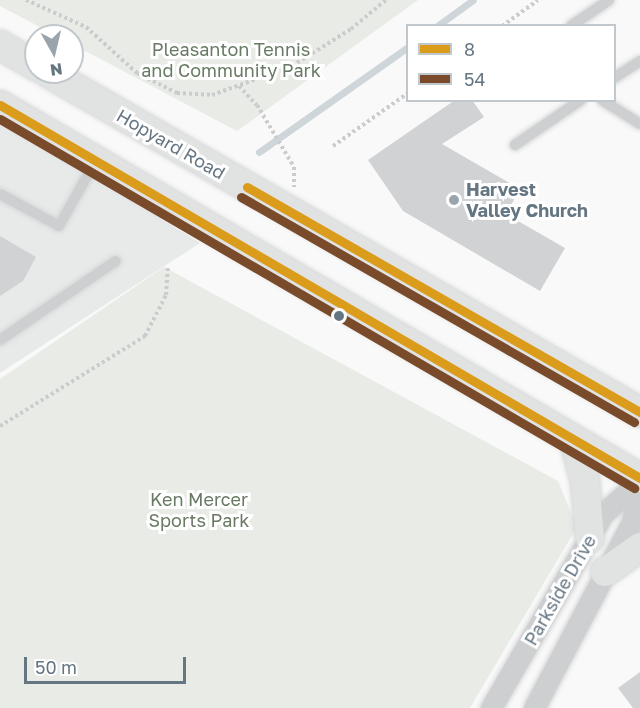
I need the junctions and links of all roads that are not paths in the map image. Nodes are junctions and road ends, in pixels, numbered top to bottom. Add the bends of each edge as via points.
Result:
1 (609, 0) edge
2 (574, 24) edge
3 (0, 45) edge
4 (24, 59) edge
5 (640, 61) edge
6 (616, 77) edge
7 (68, 84) edge
8 (578, 102) edge
9 (605, 102) edge
10 (0, 105) edge
11 (640, 124) edge
12 (515, 145) dead end
13 (96, 161) junction
14 (0, 194) edge
15 (117, 261) dead end
16 (0, 340) edge
17 (640, 412) edge
18 (574, 440) junction
19 (640, 479) edge
20 (640, 485) edge
21 (590, 538) junction
22 (640, 547) edge
23 (606, 572) junction
24 (491, 708) edge
25 (534, 708) edge

1 - 2 lane
3 - 4 main road
5 - 6 lane
7 - 17 main road, Hopyard Road
8 - 12 lane
9 - 11 lane
10 - 13 main road
13 - 14 lane via 59,226
13 - 18 main road
15 - 16 lane
18 - 19 main road
18 - 21 main road via 585,480
19 - 21 street, Parkside Drive via 603,514
20 - 23 street, Parkside Drive via 632,522
21 - 24 street, Parkside Drive
22 - 23 main road
23 - 25 street, Parkside Drive

